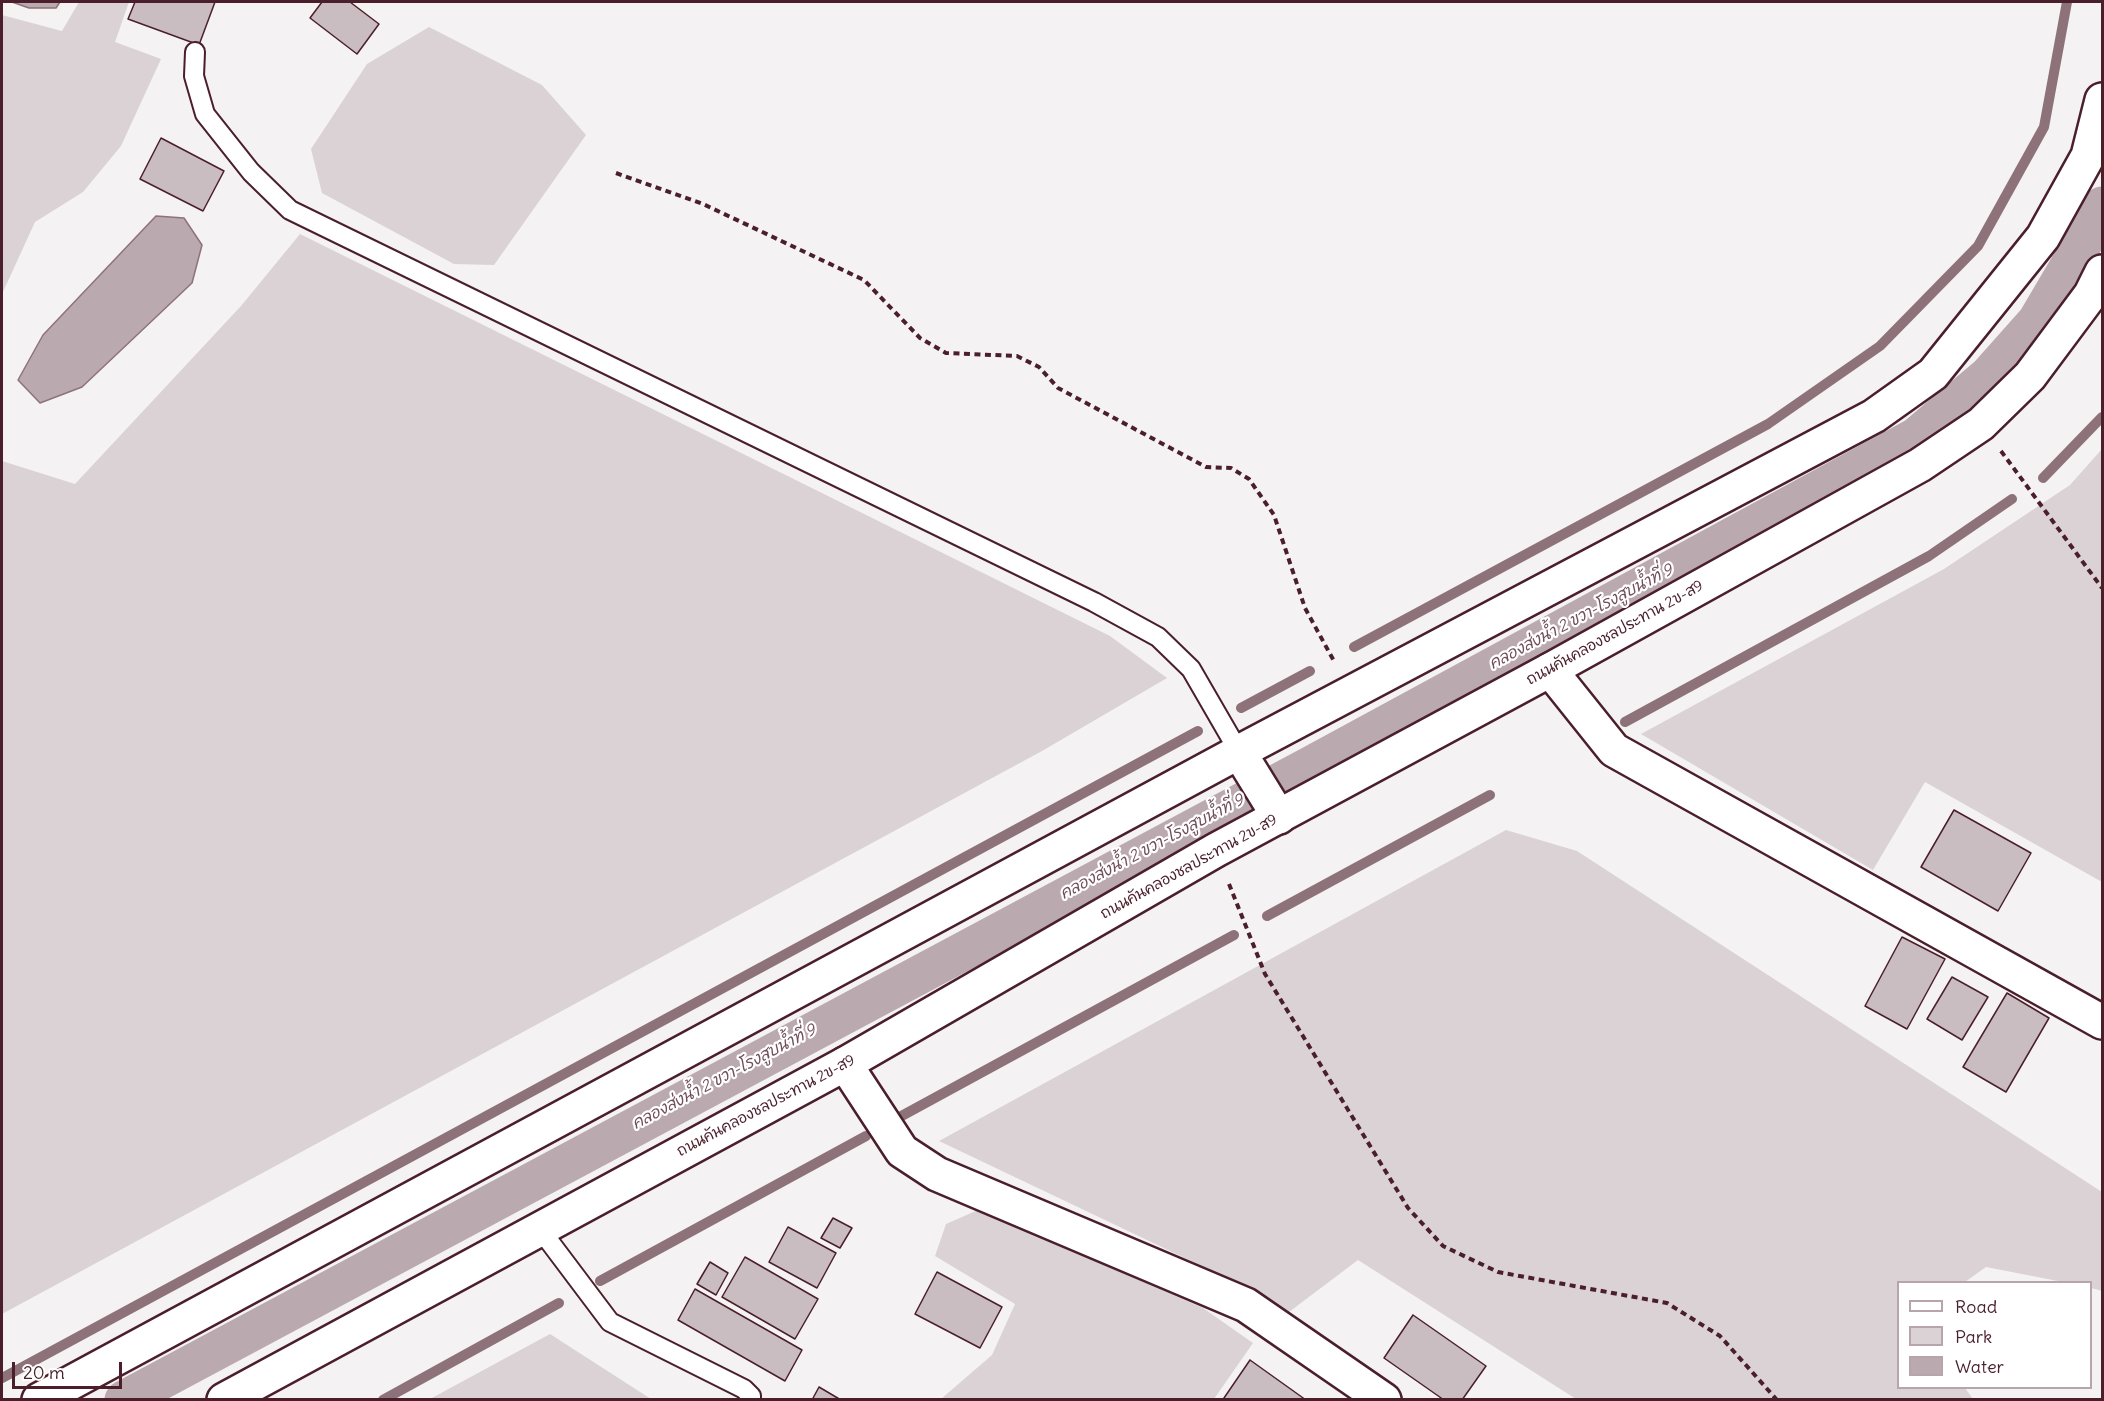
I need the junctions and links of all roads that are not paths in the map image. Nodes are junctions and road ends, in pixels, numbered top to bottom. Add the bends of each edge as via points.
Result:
1 (195, 52) dead end
2 (2103, 100) edge
3 (2103, 272) edge
4 (1550, 670) junction
5 (1240, 753) junction
6 (1273, 807) junction
7 (2103, 1022) edge
8 (845, 1064) junction
9 (540, 1229) junction
10 (1365, 1394) edge
11 (39, 1400) edge
12 (224, 1400) edge
13 (751, 1400) edge

1 - 5 lane via 194,76 205,114 250,172 290,210 1073,591 1158,637 1191,669
2 - 5 street via 2088,156 2043,237 1933,374 1874,416
3 - 4 street, ถนนคันคลองชลประทาน 2ข-ส9 via 2030,376 1981,424 1920,465
4 - 6 street, ถนนคันคลองชลประทาน 2ข-ส9
4 - 7 street via 1614,750
5 - 6 street
5 - 11 street
6 - 8 street, ถนนคันคลองชลประทาน 2ข-ส9 via 1216,850
8 - 9 street, ถนนคันคลองชลประทาน 2ข-ส9
8 - 10 street via 902,1151 937,1174 1246,1305
9 - 12 street, ถนนคันคลองชลประทาน 2ข-ส9
9 - 13 lane via 610,1322 744,1389

